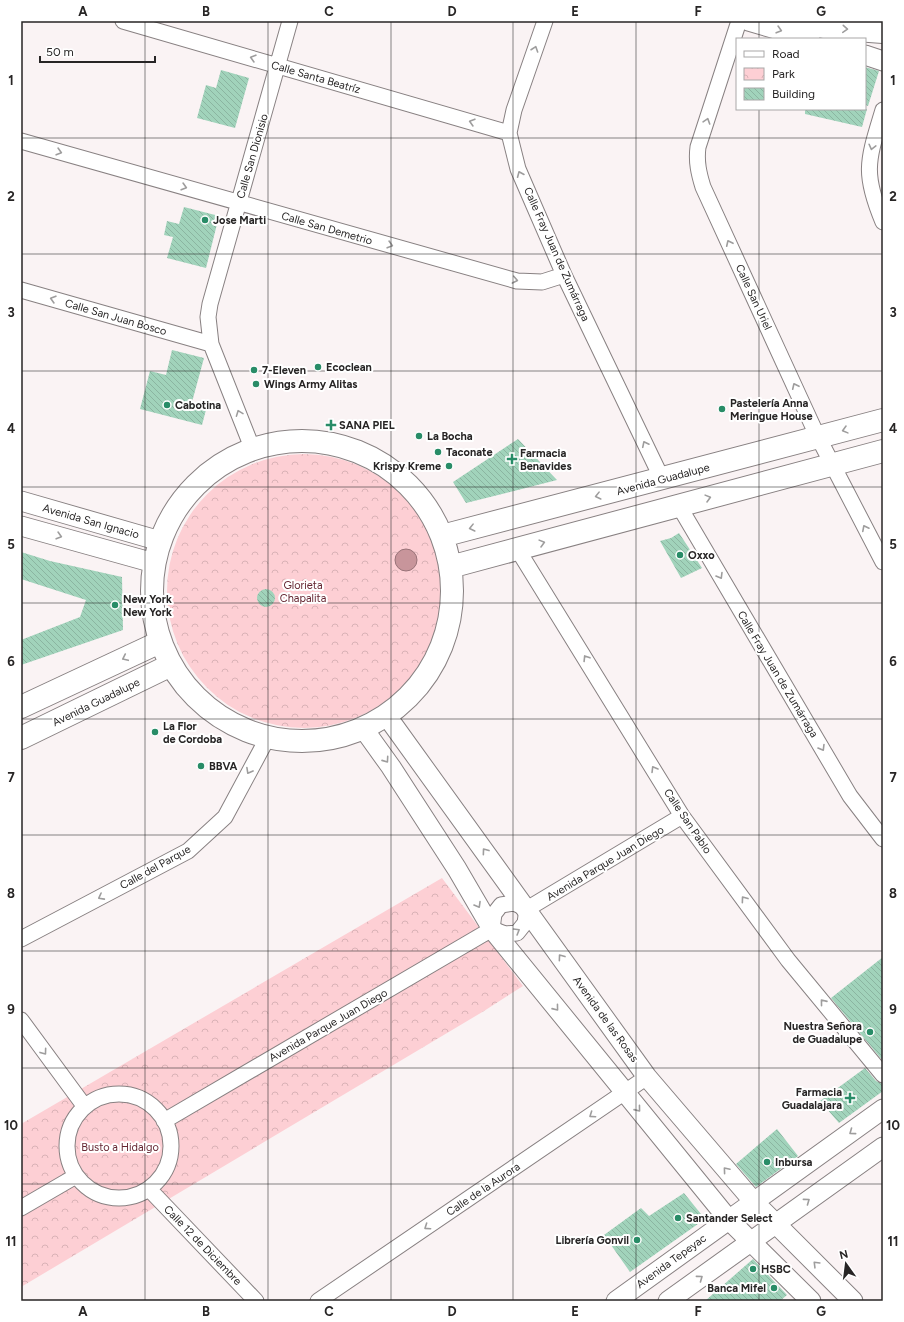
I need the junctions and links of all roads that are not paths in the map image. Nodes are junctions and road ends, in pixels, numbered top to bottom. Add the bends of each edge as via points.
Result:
1 (123, 21) edge
2 (290, 21) edge
3 (545, 21) edge
4 (739, 21) edge
5 (748, 21) edge
6 (792, 21) edge
7 (883, 32) edge
8 (807, 38) edge
9 (866, 55) edge
10 (883, 61) edge
11 (277, 65) junction
12 (883, 110) edge
13 (509, 132) junction
14 (21, 141) edge
15 (238, 202) junction
16 (883, 222) edge
17 (564, 275) junction
18 (21, 290) edge
19 (211, 344) junction
20 (883, 420) edge
21 (818, 437) junction
22 (253, 450) junction
23 (883, 451) edge
24 (833, 464) junction
25 (662, 479) junction
26 (21, 501) edge
27 (679, 506) junction
28 (21, 526) edge
29 (442, 536) junction
30 (160, 541) junction
31 (518, 550) junction
32 (883, 562) edge
33 (154, 563) junction
34 (450, 567) junction
35 (160, 642) junction
36 (171, 666) junction
37 (21, 707) edge
38 (386, 715) junction
39 (363, 728) junction
40 (268, 737) junction
41 (21, 738) edge
42 (682, 816) junction
43 (883, 839) edge
44 (527, 909) junction
45 (492, 930) junction
46 (21, 939) edge
47 (21, 1020) edge
48 (883, 1076) edge
49 (647, 1077) junction
50 (625, 1093) junction
51 (85, 1107) junction
52 (883, 1109) edge
53 (164, 1122) junction
54 (883, 1147) edge
55 (76, 1176) junction
56 (149, 1189) junction
57 (754, 1202) junction
58 (21, 1208) edge
59 (729, 1220) junction
60 (776, 1224) junction
61 (750, 1242) junction
62 (256, 1301) edge
63 (318, 1301) edge
64 (616, 1301) edge
65 (668, 1301) edge
66 (811, 1301) edge
67 (853, 1301) edge

11 -> 1 street, Calle Santa Beatríz
2 - 11 street, Calle San Dionisio
13 -> 3 street, Calle Fray Juan de Zumárraga via 514,110
21 -> 4 street, Calle San Uriel via 703,187 699,173 698,147
5 -> 8 street
6 -> 7 main road via 829,28
9 - 10 street
13 -> 11 street, Calle Santa Beatríz
11 - 15 street, Calle San Dionisio
12 -> 16 street via 873,142 868,171 870,185
17 -> 13 street, Calle Fray Juan de Zumárraga via 518,169
14 -> 15 street, Calle San Demetrio
15 -> 17 street, Calle San Demetrio via 517,281 542,282
15 - 19 street, Calle San Dionisio via 210,304 208,317
25 -> 17 street, Calle Fray Juan de Zumárraga
19 -> 18 street, Calle San Juan Bosco
22 -> 19 street, Calle San Dionisio
20 -> 21 main road, Avenida Guadalupe
21 - 24 street, Calle San Uriel
21 - 25 main road, Avenida Guadalupe
22 - 29 main road via 273,444 314,442 355,451 378,462 399,477 431,514
22 - 30 main road via 226,462 196,485 173,514
23 - 24 main road
27 -> 24 main road
32 -> 24 street, Calle San Uriel
25 -> 29 main road, Avenida Guadalupe
26 - 30 street, Avenida San Ignacio
31 -> 27 main road
27 -> 43 street, Calle Fray Juan de Zumárraga via 850,796
28 -> 33 street
29 - 34 main road
30 - 33 main road
31 - 34 main road
42 -> 31 street, Calle San Pablo
33 - 35 main road via 153,616
34 - 38 main road via 452,595 449,623 440,650 426,675 413,691
35 - 36 main road
35 -> 37 main road
36 - 40 main road via 189,691 212,712 239,727
36 - 41 main road, Avenida Guadalupe
38 - 39 main road
44 -> 38 street, Avenida de las Rosas
39 - 40 main road via 340,736 316,740
39 -> 45 street via 453,862
40 -> 46 street, Calle del Parque via 225,816 188,851
42 - 44 street, Avenida Parque Juan Diego
48 -> 42 street, Calle San Pablo via 788,960
45 -> 44 street via 505,934 517,933 525,923
44 - 45 street via 514,903 501,905 494,914
49 -> 44 street, Avenida de las Rosas
45 -> 50 street
45 - 53 street, Avenida Parque Juan Diego
47 -> 51 street
49 - 50 street, Calle de la Aurora
57 -> 49 street, Avenida de las Rosas
50 -> 59 street
50 -> 63 street, Calle de la Aurora
51 - 53 street via 105,1096 128,1095 149,1105 158,1112
51 - 55 street via 72,1124 66,1146
52 -> 57 street, Avenida Tepeyac
53 - 56 street via 171,1142 169,1158 163,1173
60 -> 54 street
55 - 56 street via 93,1192 116,1198 127,1198
55 - 58 street
56 - 62 street, Calle 12 de Diciembre
57 - 59 street, Avenida Tepeyac
57 - 60 street, Avenida de las Rosas
59 - 61 street
59 - 64 street, Avenida Tepeyac
60 - 61 street
67 -> 60 street, Avenida de las Rosas
65 -> 61 street
61 - 66 street

